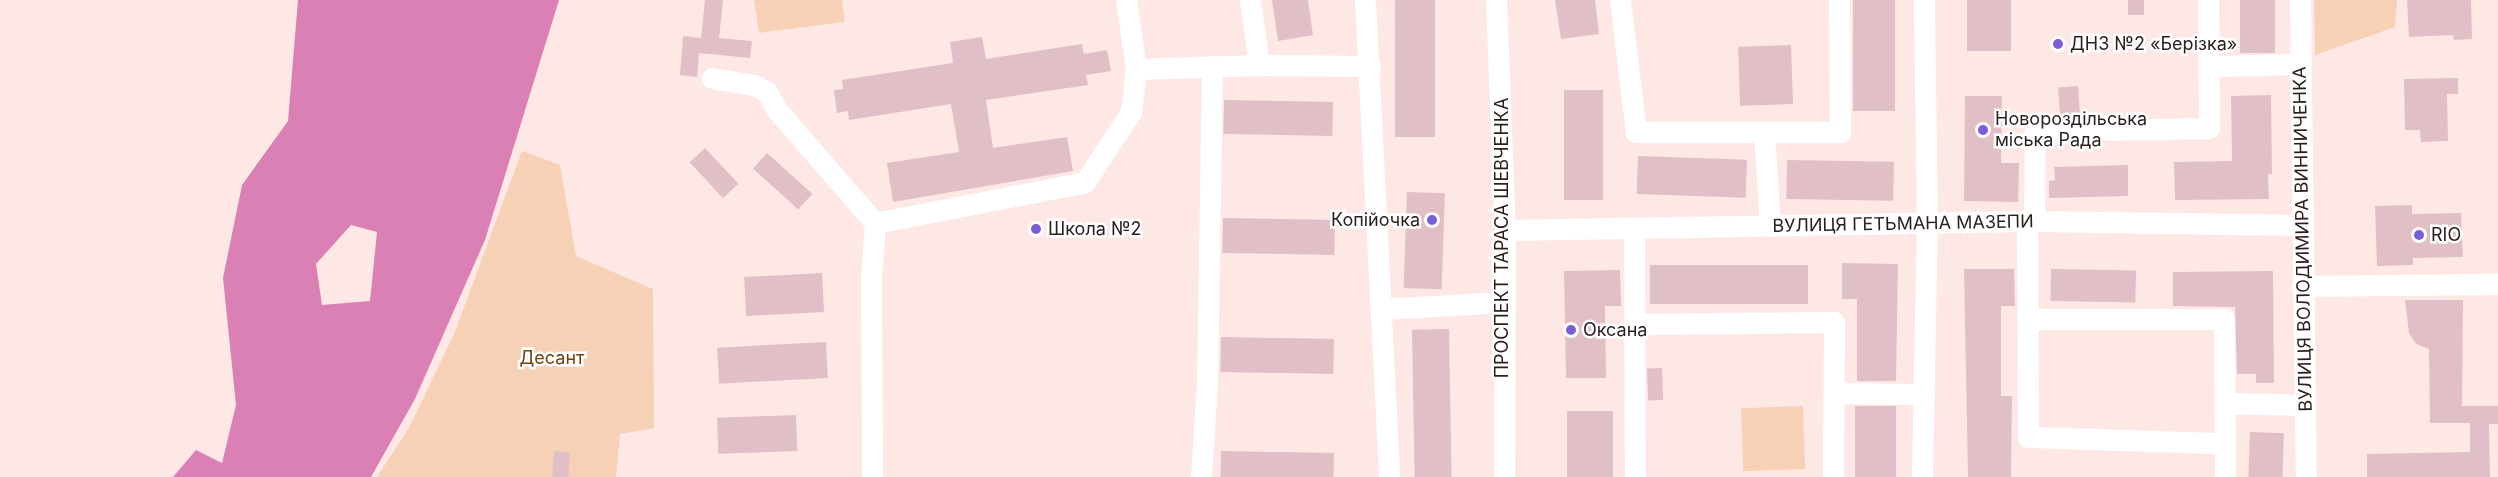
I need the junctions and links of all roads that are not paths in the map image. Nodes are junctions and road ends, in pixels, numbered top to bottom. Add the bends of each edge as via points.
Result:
1 (1126, 0) edge
2 (1250, 0) edge
3 (1365, 0) edge
4 (1496, 0) edge
5 (1620, 0) edge
6 (1839, 0) edge
7 (1924, 0) edge
8 (2208, 0) edge
9 (2300, 0) edge
10 (2300, 64) junction
11 (1259, 65) junction
12 (1212, 66) junction
13 (1370, 66) junction
14 (2209, 66) junction
15 (1136, 69) junction
16 (712, 78) dead end
17 (1764, 132) junction
18 (2030, 221) junction
19 (1927, 222) junction
20 (874, 223) junction
21 (2301, 225) junction
22 (1770, 226) junction
23 (1505, 230) junction
24 (1634, 230) junction
25 (2498, 284) edge
26 (2302, 286) junction
27 (1503, 302) junction
28 (1382, 309) junction
29 (2027, 319) junction
30 (1635, 324) junction
31 (1834, 393) junction
32 (1924, 394) junction
33 (2225, 403) junction
34 (2305, 405) junction
35 (2224, 442) junction
36 (872, 477) edge
37 (1201, 477) edge
38 (1389, 477) edge
39 (1504, 477) edge
40 (1635, 477) edge
41 (1833, 477) edge
42 (1922, 477) edge
43 (2225, 477) edge
44 (2306, 477) edge

1 - 15 street
2 - 11 street
3 - 13 street
4 - 23 street, ПРОСПЕКТ ТАРАСА ШЕВЧЕНКА
5 - 17 street via 1636,132
6 - 17 street via 1840,132
7 - 19 street
8 - 14 street
9 - 10 street, ВУЛИЦЯ ВОЛОДИМИРА ВИННИЧЕНКА
10 - 14 street
10 - 21 street, ВУЛИЦЯ ВОЛОДИМИРА ВИННИЧЕНКА
11 - 12 street
11 - 13 street
12 - 15 street
12 - 37 street via 1207,385
13 - 28 street
14 - 18 street via 2210,128 2035,131
15 - 20 street via 1131,112 1085,182
16 - 20 street via 754,85 767,92 777,110
17 - 22 street
18 - 19 street, ВУЛИЦЯ ГЕТЬМАНА МАЗЕПИ
18 - 21 street, ВУЛИЦЯ ГЕТЬМАНА МАЗЕПИ
18 - 29 street
19 - 22 street, ВУЛИЦЯ ГЕТЬМАНА МАЗЕПИ
19 - 32 street
20 - 36 street
21 - 26 street, ВУЛИЦЯ ВОЛОДИМИРА ВИННИЧЕНКА
22 - 24 street, ВУЛИЦЯ ГЕТЬМАНА МАЗЕПИ
23 - 24 street, ВУЛИЦЯ ГЕТЬМАНА МАЗЕПИ
23 - 27 street, ПРОСПЕКТ ТАРАСА ШЕВЧЕНКА
24 - 30 street
25 - 26 street
26 - 34 street, ВУЛИЦЯ ВОЛОДИМИРА ВИННИЧЕНКА
27 - 28 street
27 - 39 street, ПРОСПЕКТ ТАРАСА ШЕВЧЕНКА
28 - 38 street
29 - 33 street via 2224,319
29 - 35 street via 2028,437
30 - 31 street via 1834,322
30 - 40 street
31 - 32 street
31 - 41 street
32 - 42 street
33 - 34 street
33 - 35 street
34 - 44 street, ВУЛИЦЯ ВОЛОДИМИРА ВИННИЧЕНКА
35 - 43 street

